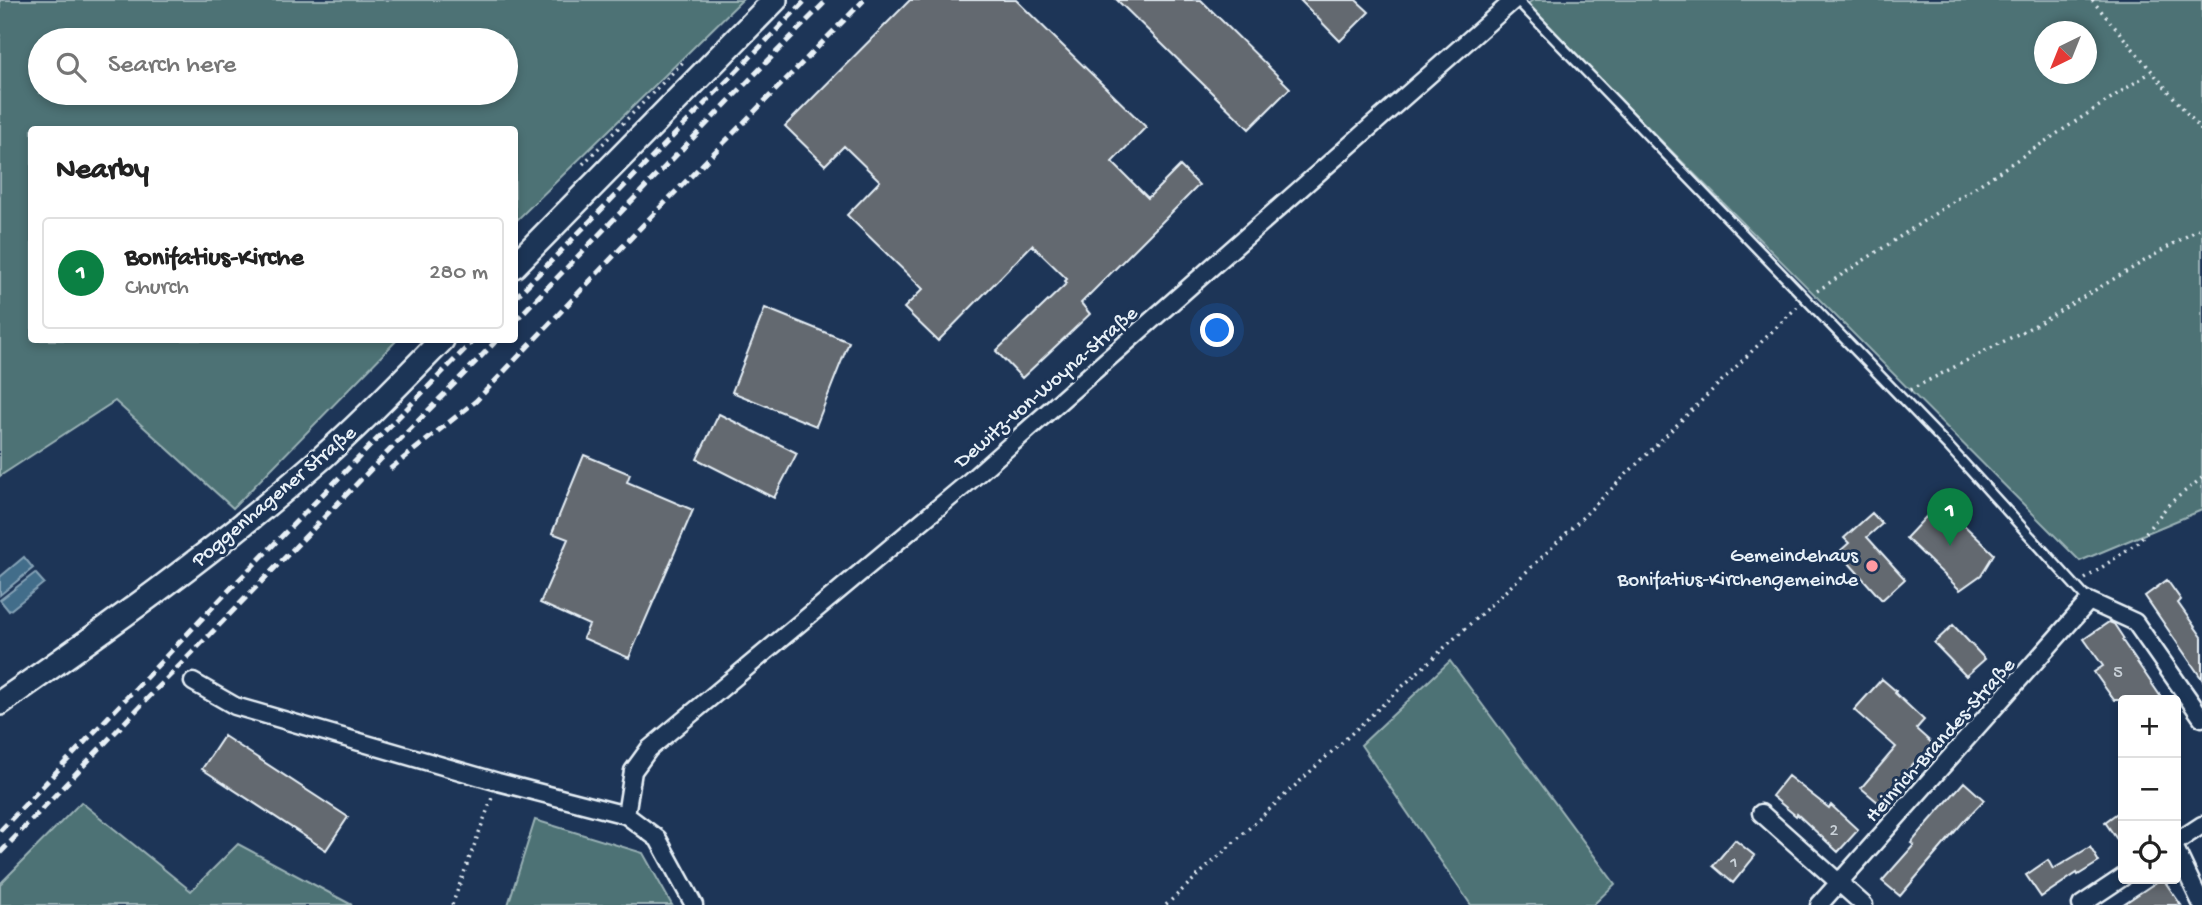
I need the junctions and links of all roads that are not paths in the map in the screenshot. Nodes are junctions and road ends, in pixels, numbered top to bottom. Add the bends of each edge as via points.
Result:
1 (775, 0) edge
2 (1516, 0) edge
3 (518, 262) edge
4 (439, 343) edge
5 (2089, 601) junction
6 (193, 682) dead end
7 (0, 703) edge
8 (2202, 718) edge
9 (1761, 813) dead end
10 (626, 815) junction
11 (2202, 825) edge
12 (2181, 839) edge
13 (2181, 861) edge
14 (2118, 880) edge
15 (1839, 883) junction
16 (694, 905) edge
17 (1819, 905) edge
18 (1864, 905) edge
19 (2081, 905) edge
20 (2202, 905) edge

1 - 3 street
2 - 5 lane via 1949,447
2 - 10 street, Dewitz-von-Woyna-Straße via 964,485 649,749 633,771
4 - 7 street, Poggenhagener Straße via 311,468 244,524
5 - 8 street via 2134,622
5 - 15 street, Heinrich-Brandes-Straße
6 - 10 street via 235,706
9 - 15 street
10 - 16 street via 658,839
11 - 12 street
13 - 20 street
14 - 19 street
15 - 17 street, Heinrich-Brandes-Straße
15 - 18 street

